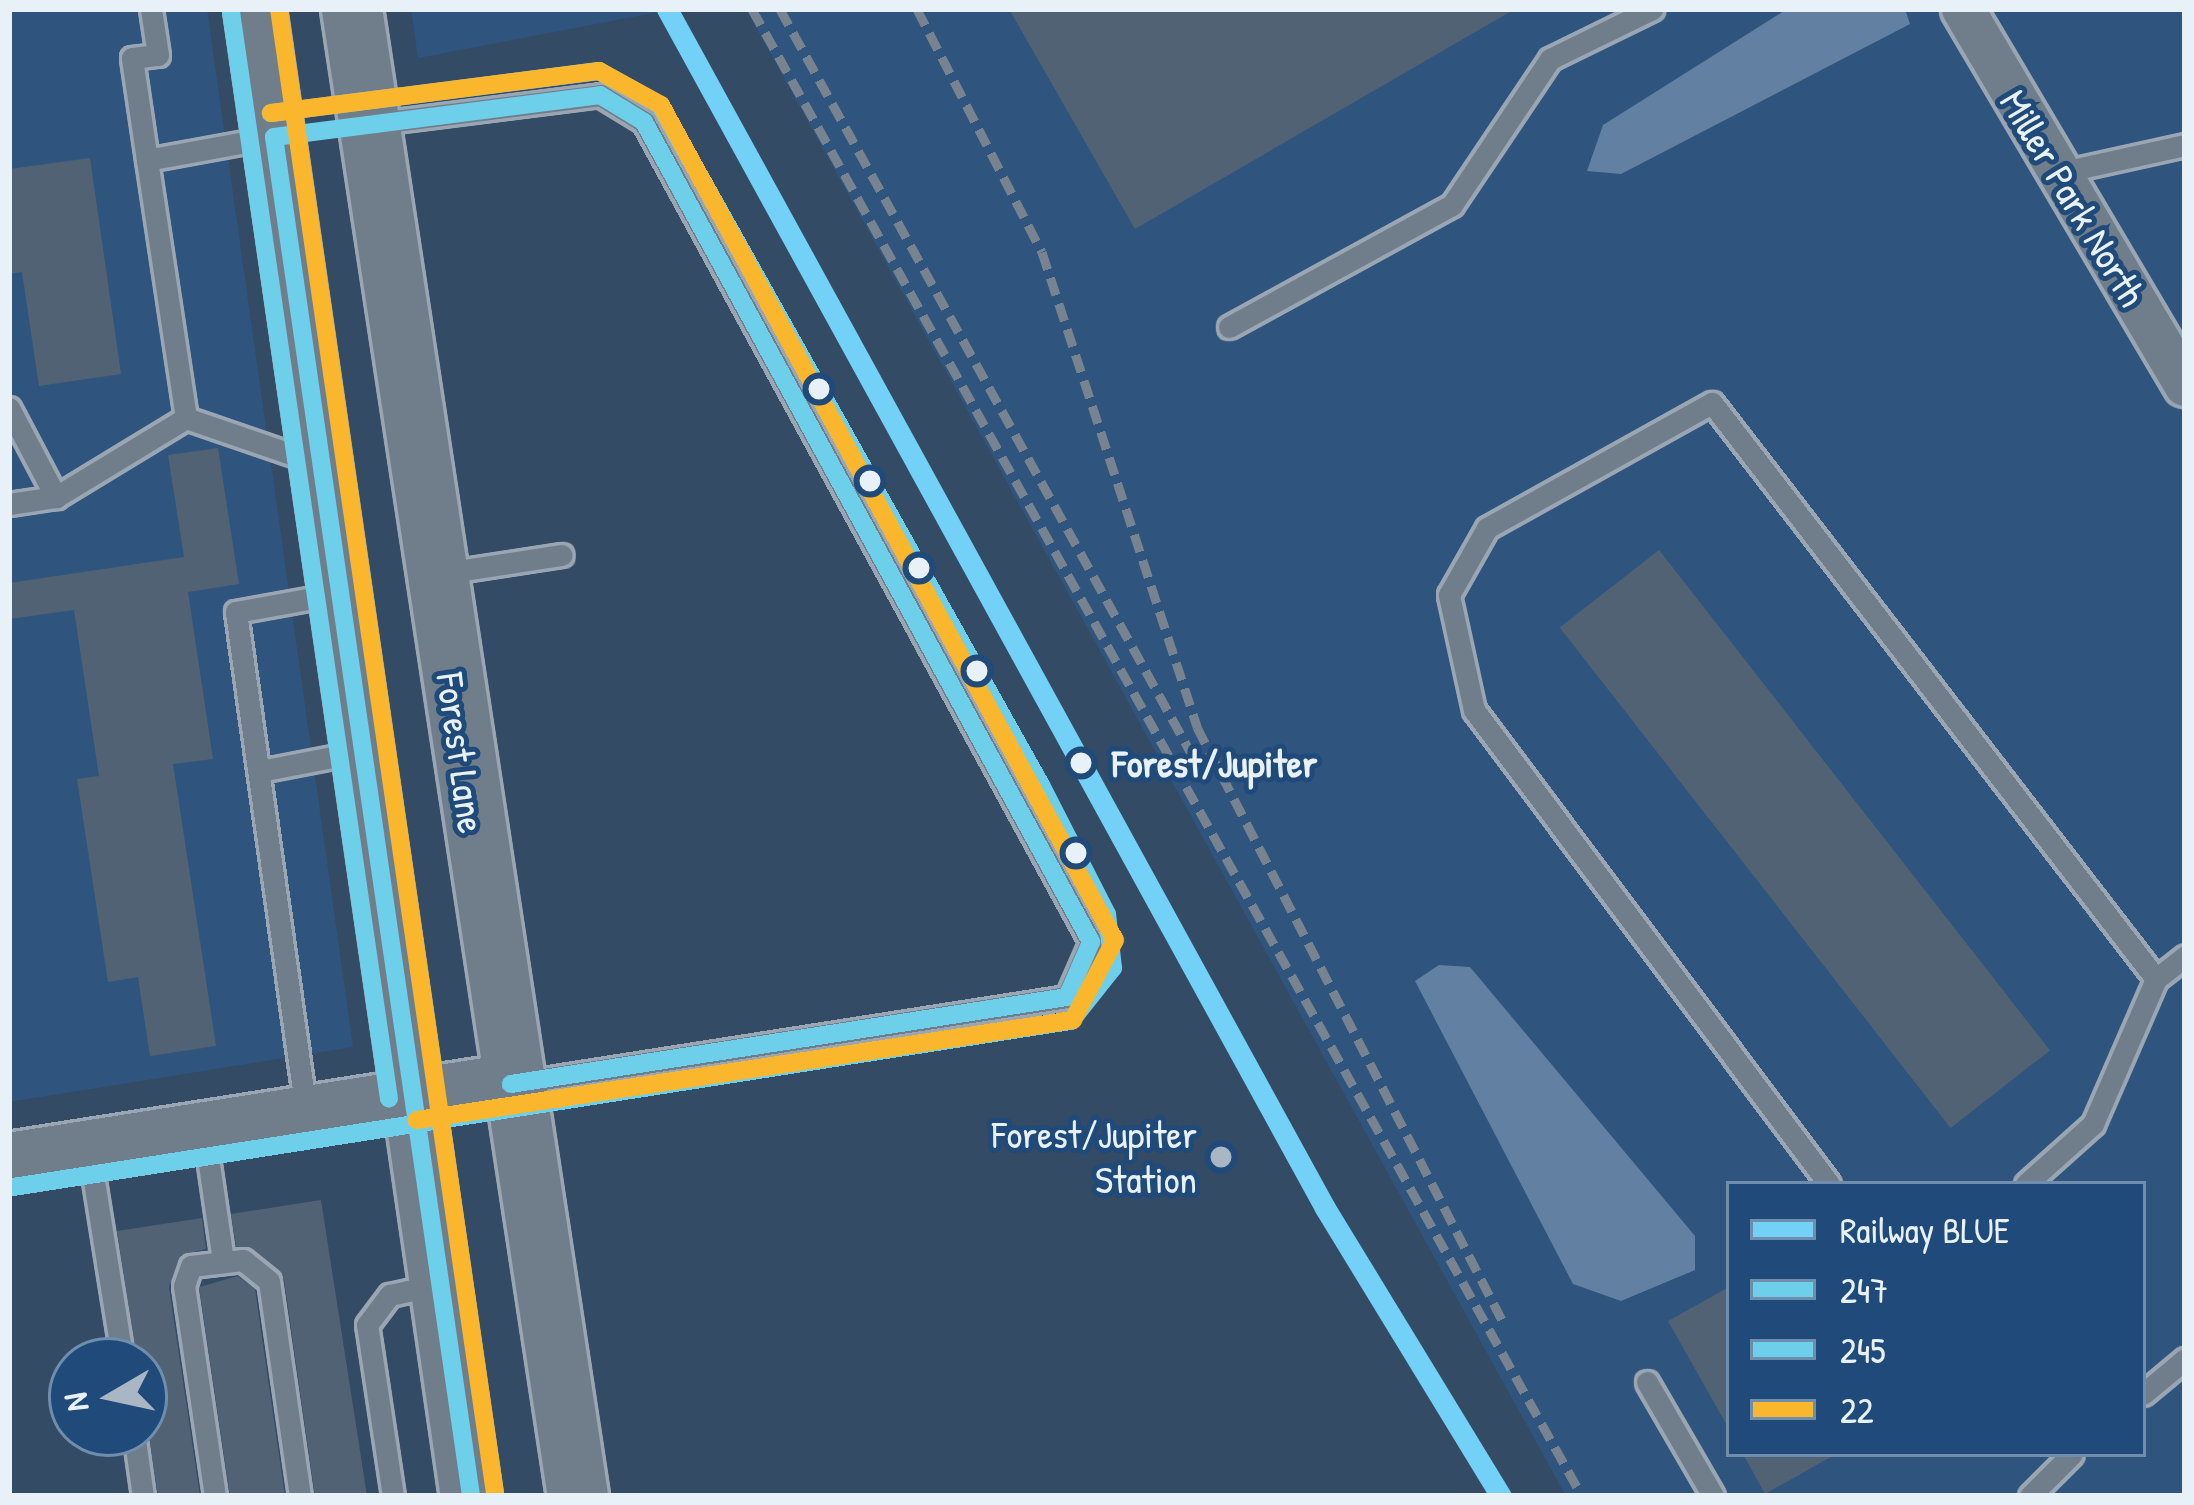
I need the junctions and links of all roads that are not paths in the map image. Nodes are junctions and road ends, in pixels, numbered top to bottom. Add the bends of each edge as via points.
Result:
1 (151, 9) edge
2 (254, 9) edge
3 (352, 9) edge
4 (1652, 9) edge
5 (1963, 9) edge
6 (369, 124) junction
7 (274, 137) junction
8 (2185, 145) edge
9 (147, 160) junction
10 (2058, 173) junction
11 (1229, 327) dead end
12 (2185, 385) edge
13 (9, 407) edge
14 (186, 418) junction
15 (323, 465) junction
16 (56, 497) junction
17 (9, 504) edge
18 (562, 555) dead end
19 (435, 574) junction
20 (341, 593) junction
21 (366, 751) junction
22 (260, 770) junction
23 (2185, 956) edge
24 (2156, 979) junction
25 (512, 1084) junction
26 (413, 1096) junction
27 (306, 1114) junction
28 (204, 1131) junction
29 (88, 1150) junction
30 (9, 1163) edge
31 (1827, 1181) edge
32 (2029, 1181) edge
33 (223, 1261) junction
34 (441, 1284) junction
35 (119, 1337) edge
36 (2185, 1359) edge
37 (1647, 1382) dead end
38 (2146, 1392) edge
39 (137, 1457) edge
40 (2069, 1457) edge
41 (143, 1496) edge
42 (214, 1496) edge
43 (300, 1496) edge
44 (392, 1496) edge
45 (471, 1496) edge
46 (578, 1496) edge
47 (1713, 1496) edge
48 (2030, 1496) edge

1 - 9 lane via 158,55 132,58
2 - 7 main road
3 - 6 main road, Forest Lane
4 - 11 lane via 1550,59 1452,206
5 - 10 street, Miller Park North
6 - 7 main road
6 - 19 main road, Forest Lane
6 - 25 lane via 600,95 644,122 1085,922 1089,963 1067,997
7 - 9 lane
7 - 15 main road
8 - 10 lane
9 - 14 lane
10 - 12 street, Miller Park North
13 - 16 lane
14 - 15 lane
14 - 16 lane
15 - 20 main road
16 - 17 lane
18 - 19 lane
19 - 20 main road
19 - 25 main road, Forest Lane
20 - 21 main road
20 - 22 lane via 236,612
21 - 22 lane
21 - 26 main road
22 - 27 lane
23 - 24 lane
24 - 31 lane via 1712,403 1487,528 1449,595 1474,710
24 - 32 lane via 2093,1124
25 - 26 main road
25 - 46 main road, Forest Lane
26 - 27 main road
26 - 34 main road
27 - 28 main road
28 - 29 main road
28 - 33 lane
29 - 30 main road
29 - 35 lane
33 - 42 lane via 191,1266 184,1286
33 - 43 lane via 256,1264 269,1281
34 - 44 lane via 390,1295 368,1325
34 - 45 main road
36 - 38 lane
37 - 47 lane
39 - 41 lane
40 - 48 lane

